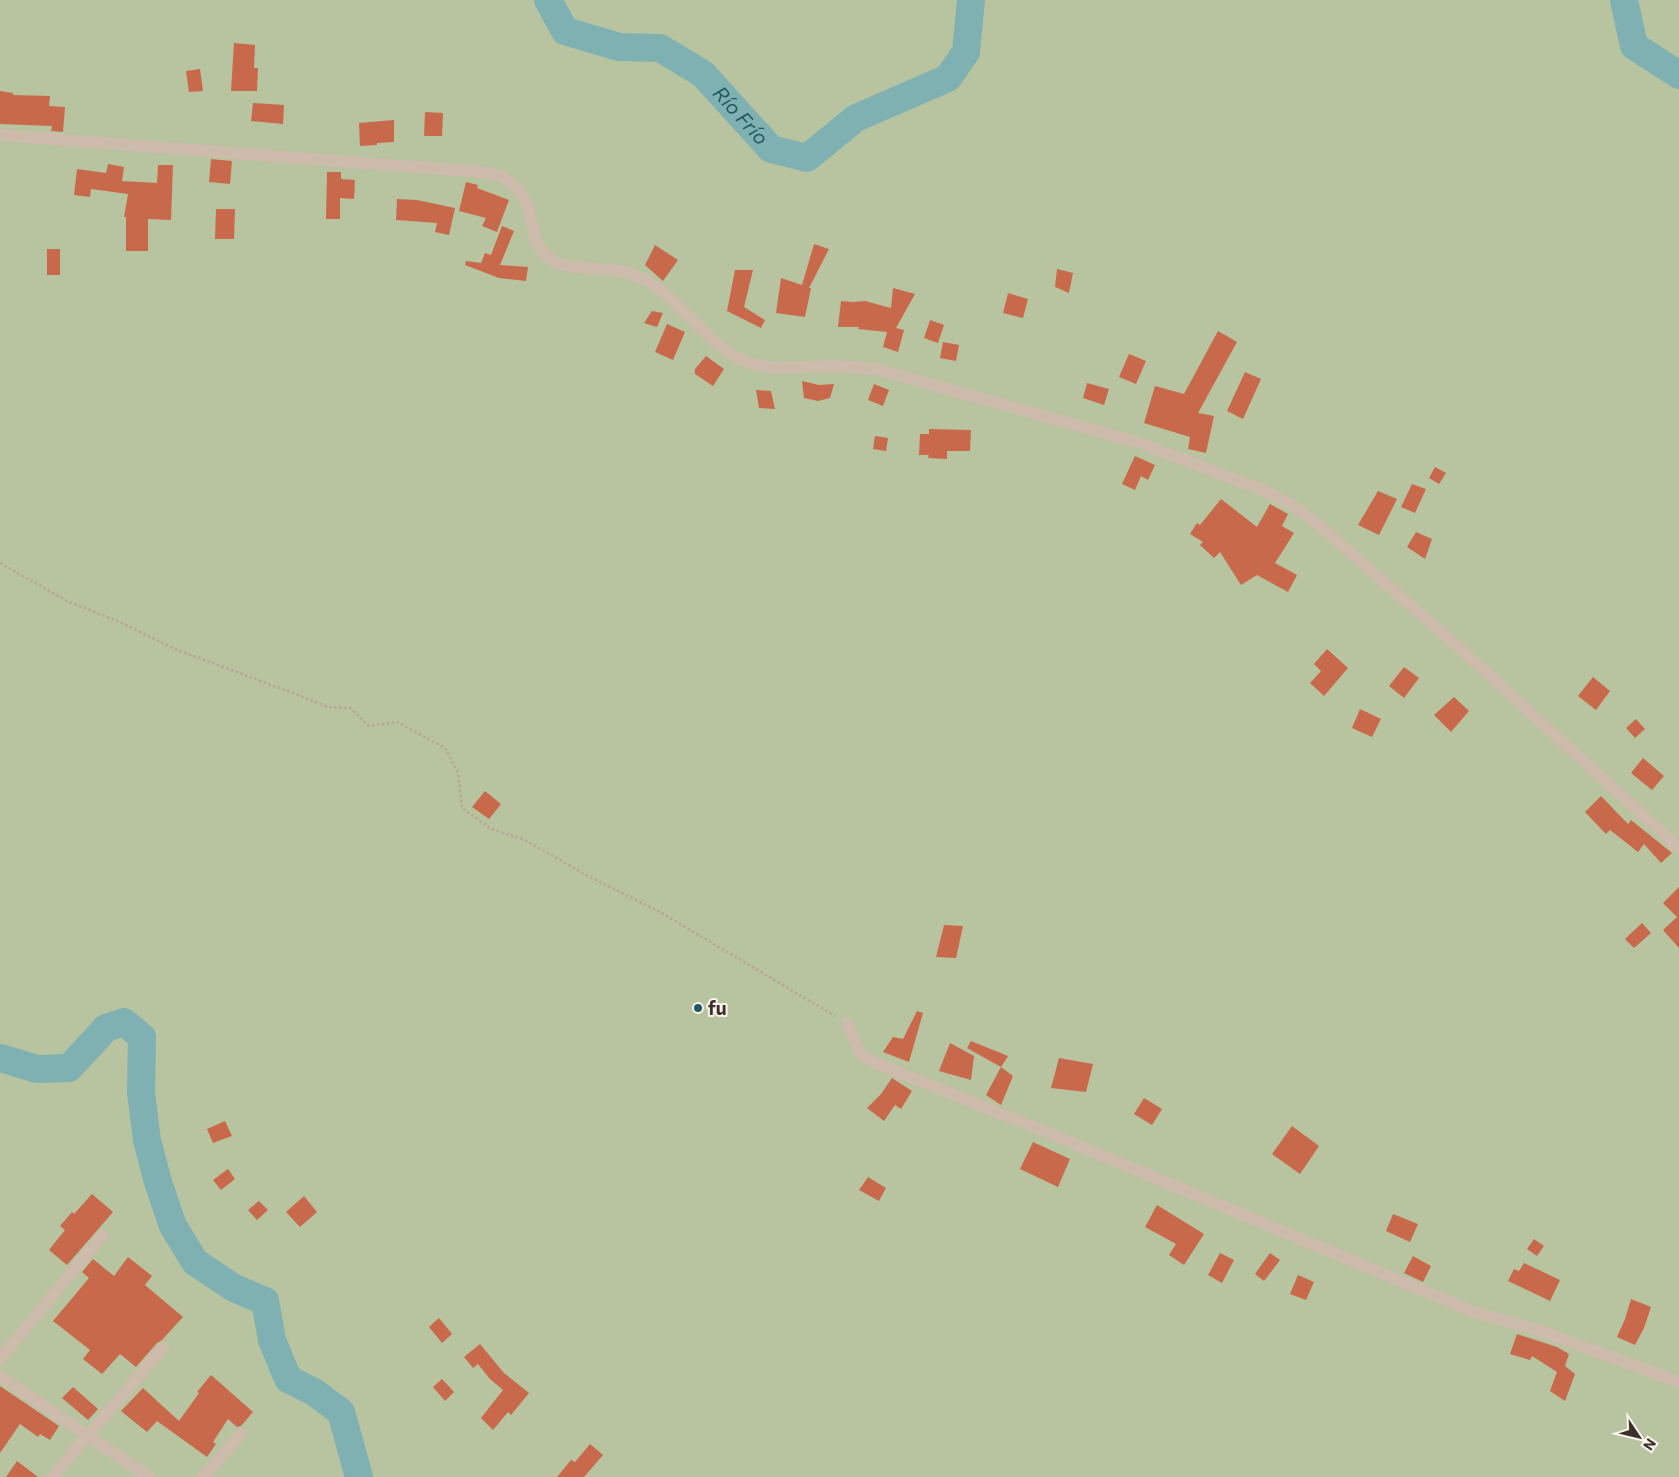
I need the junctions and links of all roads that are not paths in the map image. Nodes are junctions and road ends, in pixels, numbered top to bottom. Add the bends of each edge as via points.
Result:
1 (0, 135) edge
2 (1679, 848) edge
3 (847, 1023) road end
4 (102, 1236) dead end
5 (163, 1348) dead end
6 (0, 1358) edge
7 (0, 1376) edge
8 (1679, 1382) edge
9 (241, 1434) dead end
10 (88, 1435) junction
11 (52, 1477) edge
12 (149, 1477) edge
13 (203, 1477) edge

1 - 2 street via 502,176 519,190 528,206 535,239 543,252 556,263 622,271 647,280 717,344 756,365 876,369 1137,442 1263,490 1314,521
3 - 8 street via 860,1053 873,1062 1474,1312 1538,1330
4 - 6 street
5 - 10 street
7 - 10 street
9 - 13 street
10 - 11 street
10 - 12 street

